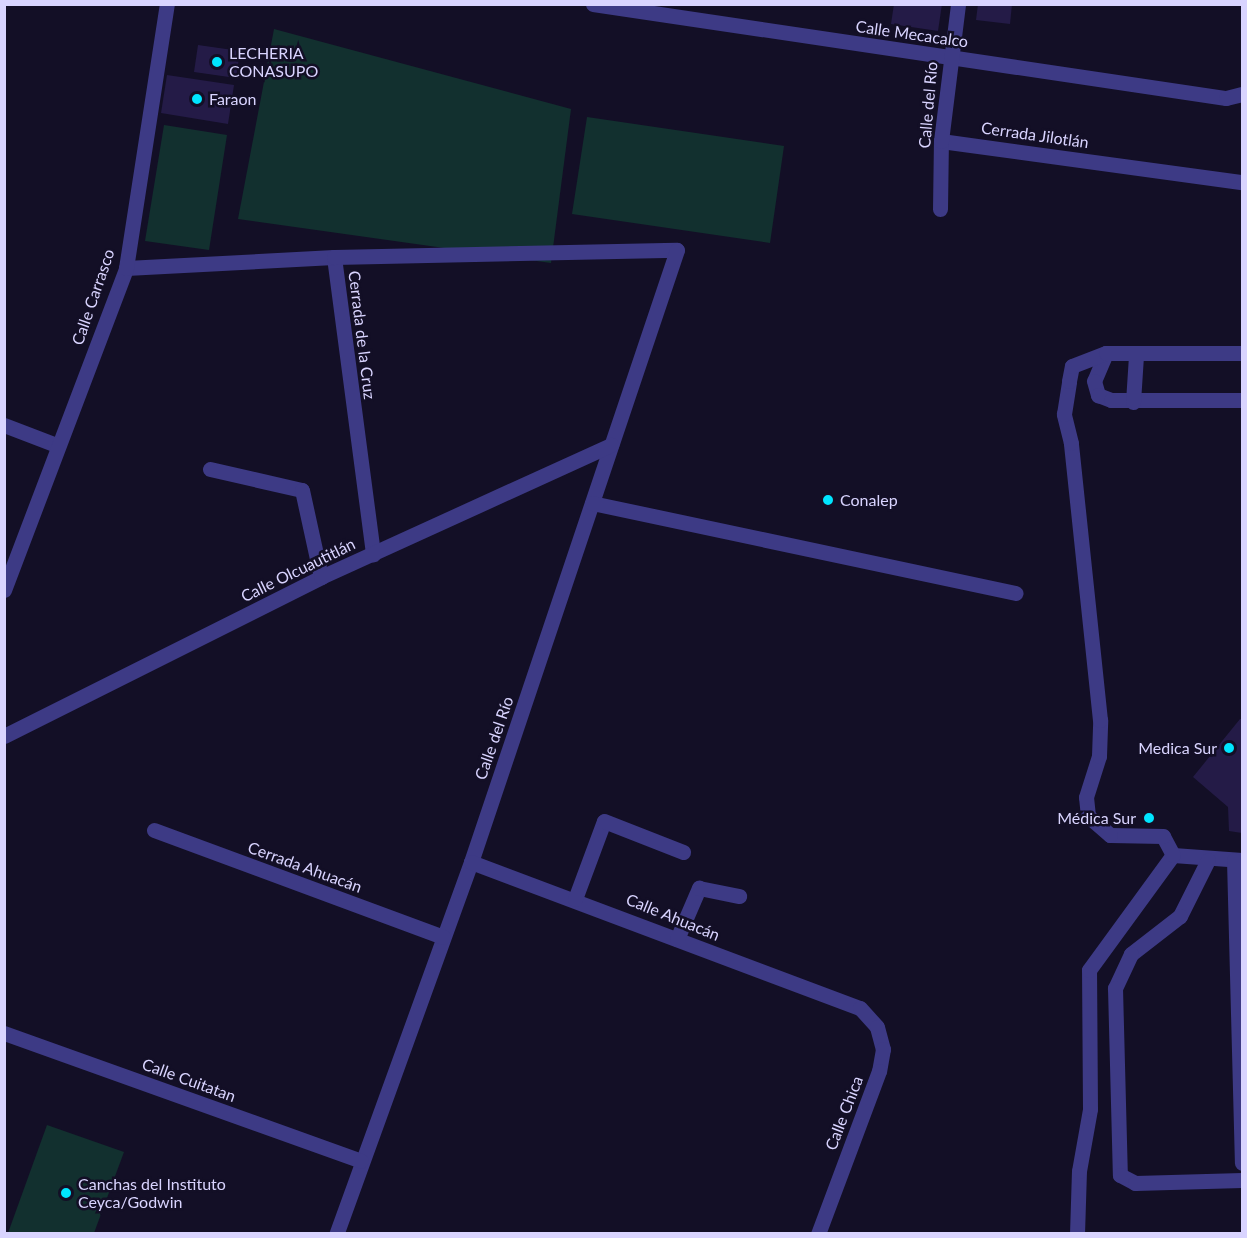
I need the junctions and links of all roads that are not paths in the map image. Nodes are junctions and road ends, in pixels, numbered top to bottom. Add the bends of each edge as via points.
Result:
1 (166, 4) edge
2 (593, 4) edge
3 (958, 4) edge
4 (950, 58) junction
5 (1242, 94) edge
6 (941, 141) junction
7 (1242, 182) edge
8 (940, 209) dead end
9 (334, 257) junction
10 (126, 268) junction
11 (1106, 353) junction
12 (1242, 354) edge
13 (1136, 355) junction
14 (1242, 400) edge
15 (1133, 402) junction
16 (4, 425) edge
17 (56, 445) junction
18 (611, 445) junction
19 (210, 469) dead end
20 (592, 503) junction
21 (373, 554) junction
22 (321, 577) junction
23 (4, 590) edge
24 (1016, 593) dead end
25 (4, 736) edge
26 (154, 830) dead end
27 (684, 852) dead end
28 (1173, 855) junction
29 (1208, 860) junction
30 (1238, 860) edge
31 (471, 862) junction
32 (739, 896) dead end
33 (575, 899) junction
34 (443, 938) junction
35 (677, 939) junction
36 (860, 1008) joint
37 (4, 1033) edge
38 (1241, 1120) edge
39 (361, 1161) junction
40 (1242, 1163) edge
41 (1242, 1180) edge
42 (336, 1233) edge
43 (818, 1233) edge
44 (1077, 1233) edge

1 - 10 street, Calle Carrasco
2 - 4 street, Calle Mecacalco
3 - 4 street, Calle del Río
4 - 5 street, Calle Mecacalco via 1226,98
4 - 6 street, Calle del Río
6 - 7 street, Cerrada Jilotlán
6 - 8 street, Calle del Río
9 - 10 street, Cerrada de la Cruz
9 - 18 street, Calle del Río via 677,250
9 - 21 street, Cerrada de la Cruz
10 - 17 street, Calle Carrasco
11 - 13 street
11 - 15 street via 1094,381 1098,395
11 - 28 street via 1072,366 1064,414 1071,443 1100,720 1099,756 1086,807 1093,824 1110,835 1163,836
12 - 13 street
13 - 15 street
14 - 15 street
16 - 17 street
17 - 23 street, Calle Carrasco
18 - 20 street, Calle del Río
18 - 21 street, Calle Olcuautitlán
19 - 22 street via 302,490
20 - 24 street
20 - 31 street, Calle del Río
21 - 22 street, Calle Olcuautitlán
22 - 25 street, Calle Olcuautitlán
26 - 34 street, Cerrada Ahuacán
27 - 33 street via 604,821
28 - 29 street
28 - 44 street via 1089,970 1090,1109 1079,1171
29 - 30 street
29 - 41 street via 1180,916 1131,954 1115,988 1120,1175 1134,1183
30 - 38 street
31 - 33 street, Calle Ahuacán
31 - 34 street, Calle del Río
32 - 35 street via 699,888
33 - 35 street, Calle Ahuacán
34 - 39 street, Calle del Río
35 - 36 street, Calle Ahuacán
36 - 43 street, Calle Chica via 877,1027 883,1049 879,1071
37 - 39 street, Calle Cuitatan
38 - 40 street
39 - 42 street, Calle del Río

